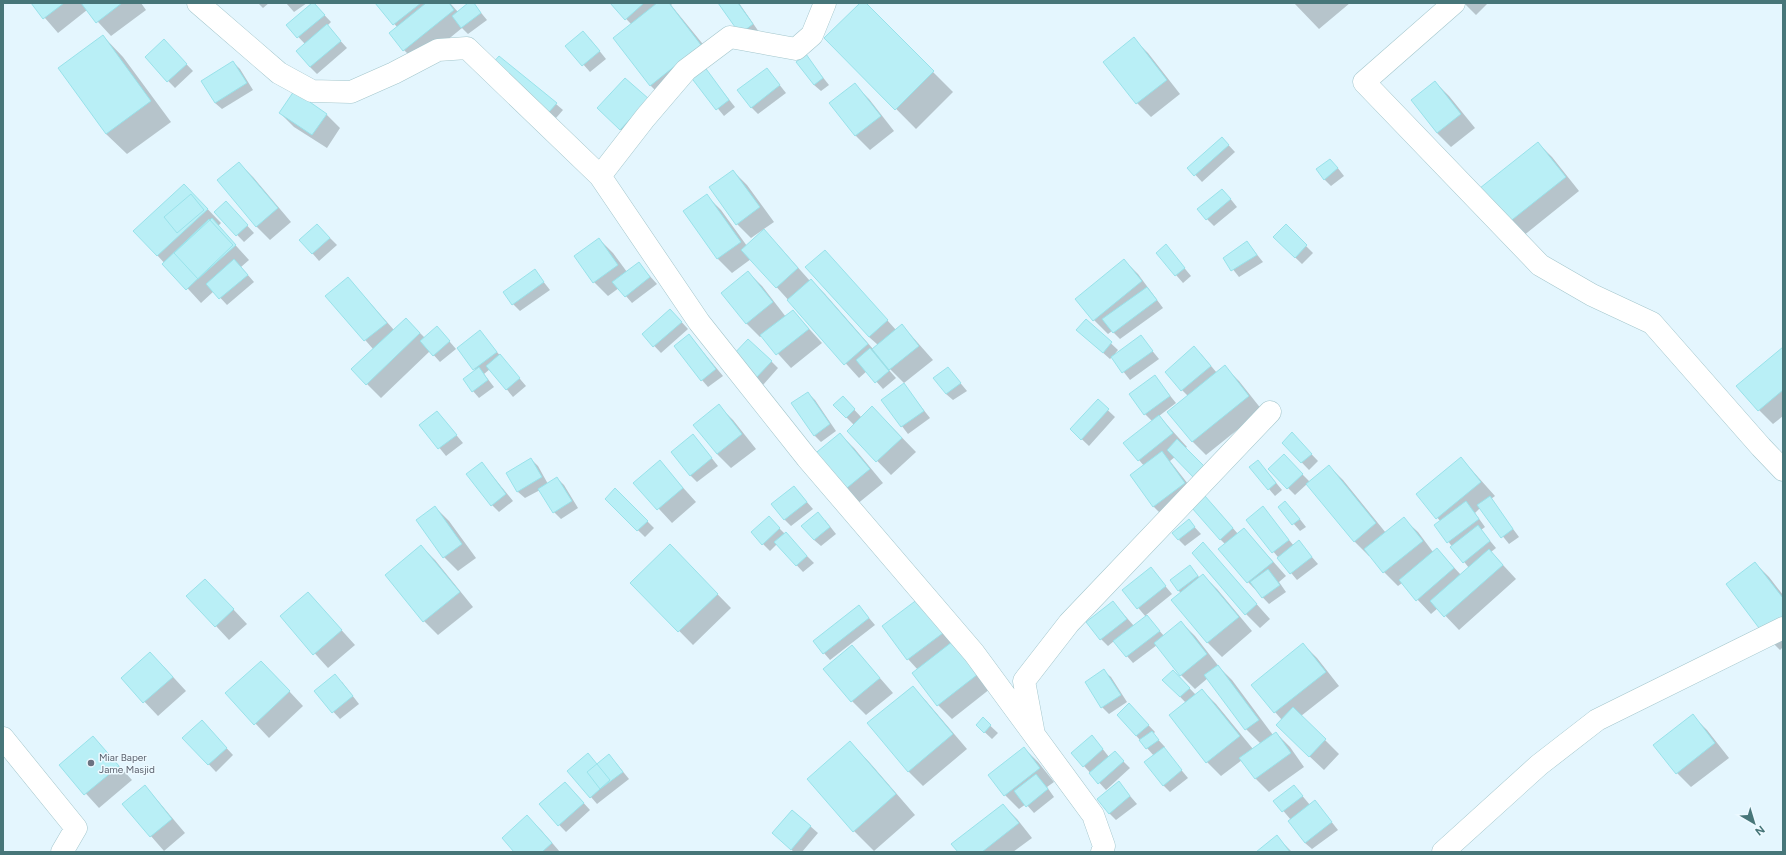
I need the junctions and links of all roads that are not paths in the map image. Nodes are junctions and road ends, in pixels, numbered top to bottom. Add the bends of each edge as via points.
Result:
1 (198, 3) edge
2 (825, 3) edge
3 (1454, 3) edge
4 (600, 176) junction
5 (1270, 412) dead end
6 (1783, 470) edge
7 (1783, 628) edge
8 (1034, 734) junction
9 (3, 738) edge
10 (62, 852) edge
11 (1102, 852) edge
12 (1443, 852) edge

1 - 4 street via 279,73 312,91 351,92 394,74 438,50 467,48
2 - 4 street via 812,35 796,49 730,37 686,70
3 - 6 street via 1364,82 1540,265 1592,295 1652,323
4 - 8 street via 699,322 807,458 974,653
5 - 8 street via 1069,623 1024,681
7 - 12 street via 1597,720 1539,765
8 - 11 street via 1093,815 1104,846
9 - 10 street via 76,828

